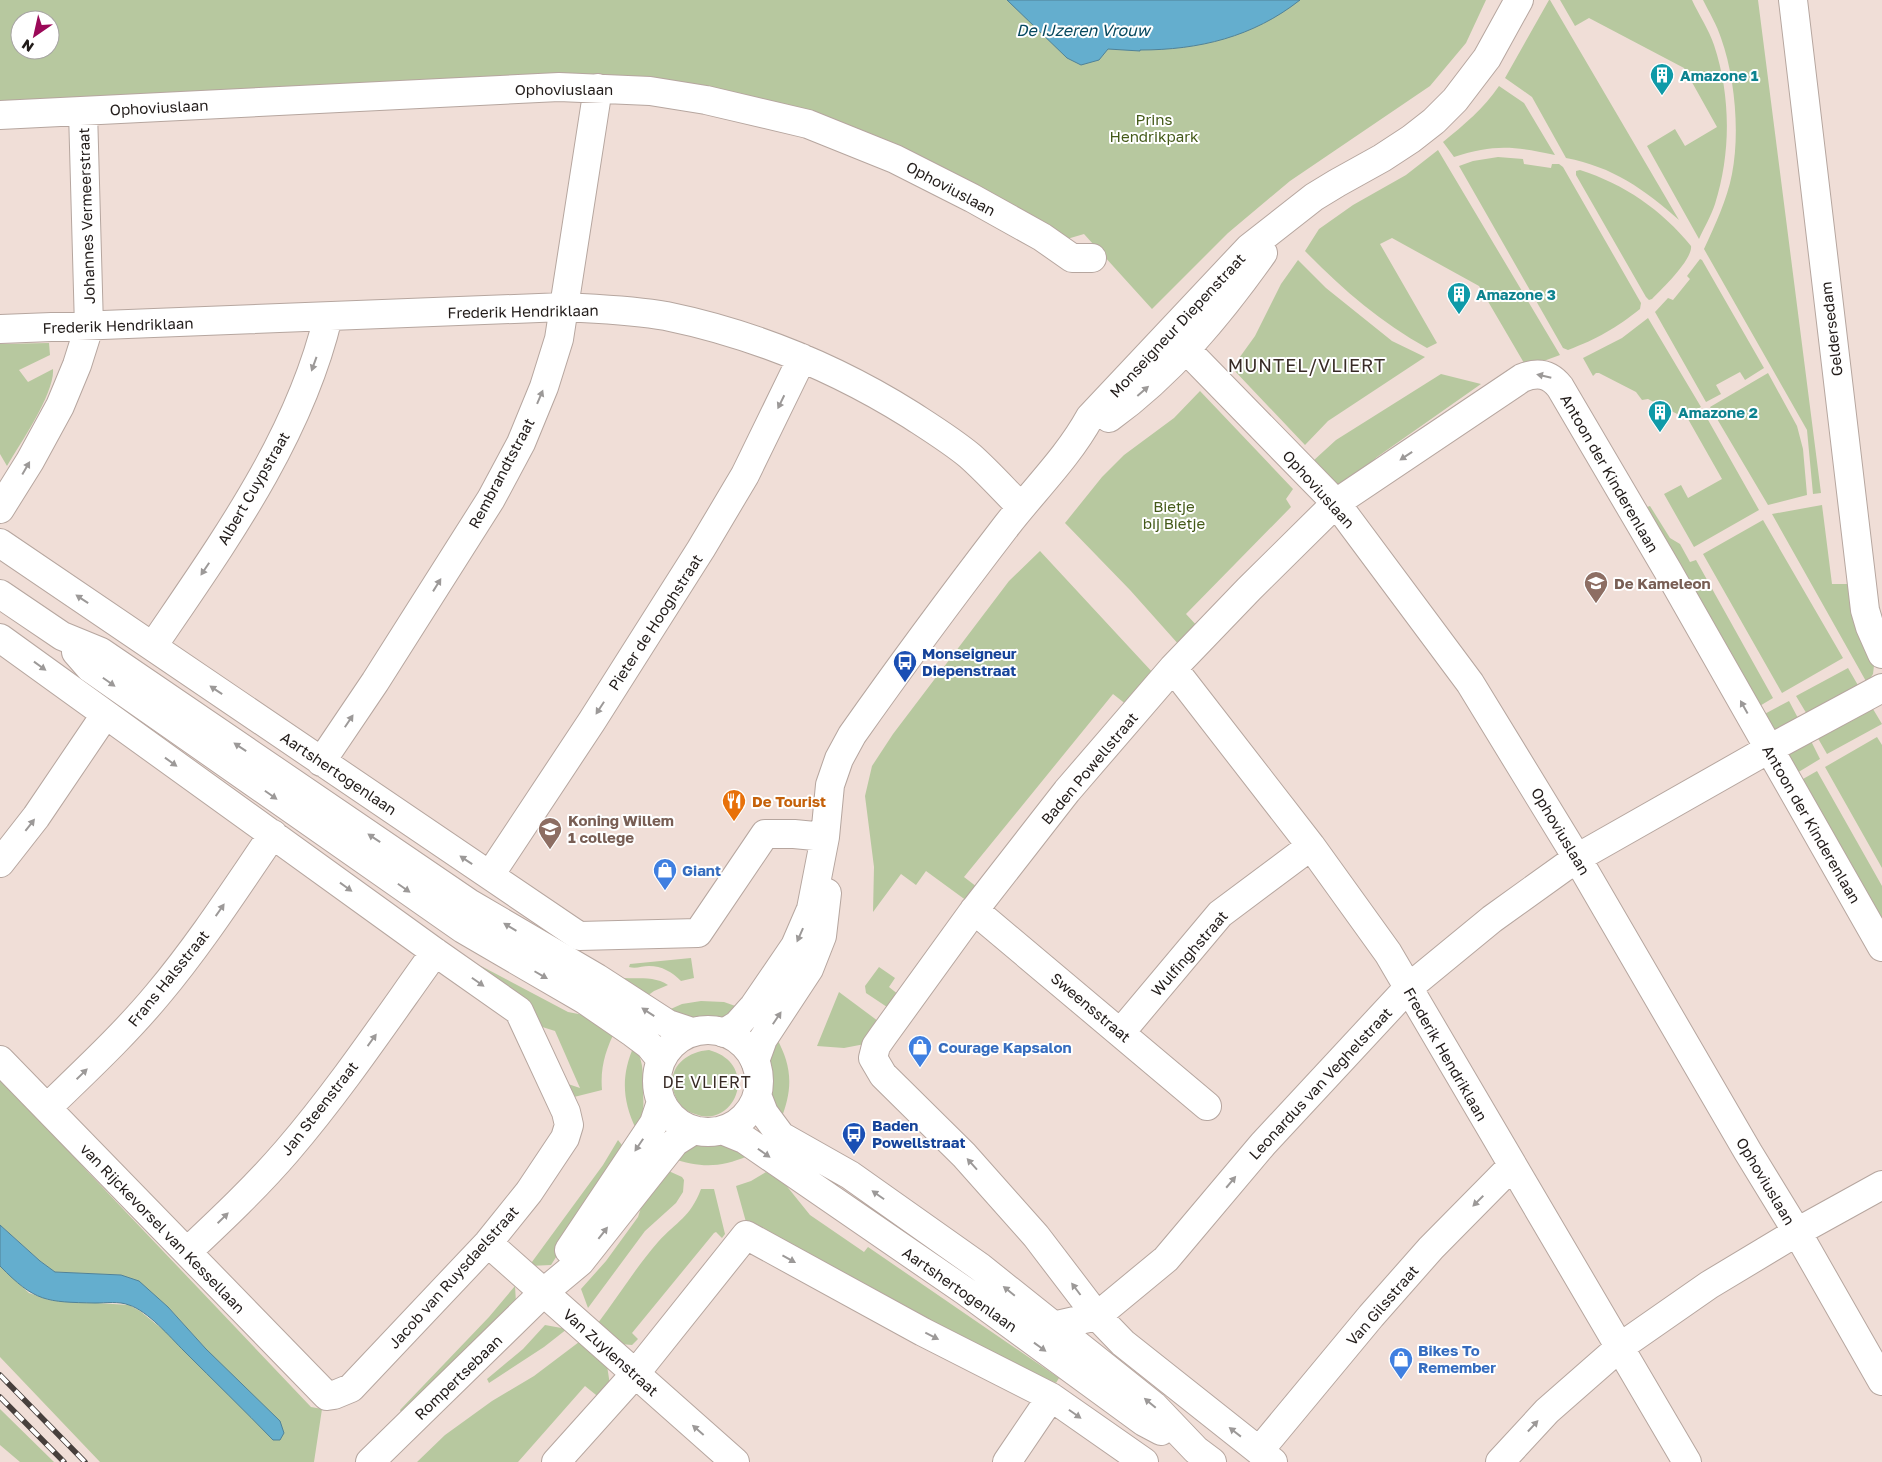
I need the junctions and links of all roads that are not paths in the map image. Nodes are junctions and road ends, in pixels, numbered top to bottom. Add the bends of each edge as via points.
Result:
1 (1518, 0) edge
2 (1793, 0) edge
3 (598, 88) junction
4 (83, 111) junction
5 (0, 115) edge
6 (1092, 258) dead end
7 (564, 307) junction
8 (328, 317) junction
9 (89, 326) junction
10 (0, 329) edge
11 (1178, 341) junction
12 (802, 358) junction
13 (1336, 503) junction
14 (1021, 507) junction
15 (0, 509) edge
16 (0, 543) edge
17 (0, 594) edge
18 (62, 636) junction
19 (0, 638) edge
20 (152, 646) junction
21 (1882, 654) edge
22 (1173, 668) junction
23 (1882, 688) edge
24 (105, 714) junction
25 (1769, 749) junction
26 (321, 762) junction
27 (273, 834) junction
28 (825, 837) junction
29 (1312, 846) junction
30 (353, 852) junction
31 (1578, 858) junction
32 (310, 861) junction
33 (0, 864) edge
34 (490, 875) junction
35 (974, 910) junction
36 (1882, 947) edge
37 (435, 952) junction
38 (1408, 988) junction
39 (692, 1032) junction
40 (724, 1032) junction
41 (1121, 1032) junction
42 (0, 1060) edge
43 (661, 1060) junction
44 (755, 1061) junction
45 (757, 1094) junction
46 (661, 1102) junction
47 (1208, 1106) dead end
48 (47, 1108) junction
49 (694, 1130) junction
50 (722, 1130) junction
51 (1512, 1166) junction
52 (1882, 1185) edge
53 (1797, 1232) junction
54 (488, 1243) junction
55 (188, 1251) junction
56 (544, 1292) junction
57 (1097, 1316) junction
58 (1053, 1326) junction
59 (1620, 1347) junction
60 (635, 1374) junction
61 (1882, 1380) edge
62 (327, 1396) joint
63 (1051, 1397) junction
64 (1204, 1456) edge
65 (1266, 1456) edge
66 (370, 1462) edge
67 (556, 1462) edge
68 (735, 1462) edge
69 (1007, 1462) edge
70 (1144, 1462) edge
71 (1500, 1462) edge
72 (1687, 1462) edge

1 - 11 street, Monseigneur Diepenstraat via 1487,58 1455,100 1412,140 1314,197 1250,248
2 - 21 street, Geldersedam via 1865,610
3 - 4 street, Ophoviuslaan via 559,87
3 - 6 street, Ophoviuslaan via 650,91 706,100 808,124 895,159 972,198 1042,237 1072,258
3 - 7 street, Rembrandtstraat
4 - 5 street, Ophoviuslaan
4 - 9 street, Johannes Vermeerstraat
7 - 8 street, Frederik Hendriklaan
7 - 12 street, Frederik Hendriklaan via 665,316 733,333
26 -> 7 street, Rembrandtstraat via 491,499 521,443 544,387 559,339
8 - 9 street, Frederik Hendriklaan
8 -> 20 street, Albert Cuypstraat via 322,344 301,400 270,463 208,564
9 - 10 street, Frederik Hendriklaan
15 -> 9 street, Johannes Vermeerstraat via 60,406
11 - 13 street, Ophoviuslaan
11 - 14 street, Monseigneur Diepenstraat via 1090,417 1076,442
12 - 14 street, Frederik Hendriklaan via 885,399 925,424 970,456
12 -> 34 street, Pieter de Hooghstraat via 745,475 701,549
13 - 22 street, Baden Powellstraat
25 -> 13 street, Antoon der Kinderenlaan via 1554,379 1543,374 1522,378
13 - 31 street, Ophoviuslaan via 1470,683
14 - 28 street, Monseigneur Diepenstraat via 900,666 852,735 830,785
20 -> 16 street, Aartshertogenlaan
17 - 18 street
18 -> 30 street via 90,668
39 -> 18 street via 668,1024 469,902 101,652
19 -> 24 street
26 -> 20 street, Aartshertogenlaan
22 - 29 street, Frederik Hendriklaan
22 - 35 street, Baden Powellstraat via 1067,791
23 - 25 street, Leonardus van Veghelstraat
24 -> 27 street
33 -> 24 street via 36,817
25 - 31 street, Leonardus van Veghelstraat
25 - 36 street, Antoon der Kinderenlaan
34 -> 26 street, Aartshertogenlaan
27 - 32 street
48 -> 27 street, Frans Halsstraat via 110,1048 158,994
28 - 34 street, Aartshertogenlaan via 765,834 698,933 579,936
28 -> 40 street, Monseigneur Diepenstraat via 811,909 795,946 754,1006 737,1025
44 -> 28 street, Monseigneur Diepenstraat via 763,1039 809,969 822,936 829,868
29 - 38 street, Frederik Hendriklaan via 1388,953
29 - 41 street, Wulfinghstraat via 1220,914
30 - 32 street
30 -> 43 street via 463,929 585,1000 649,1045
31 - 38 street, Leonardus van Veghelstraat via 1492,918
31 - 53 street, Ophoviuslaan
32 -> 37 street
35 - 41 street, Sweensstraat
57 -> 35 street, Baden Powellstraat via 1036,1236 964,1155 883,1075 873,1058 876,1046
37 -> 54 street, Jacob van Ruysdaelstraat via 519,1011 569,1125 565,1138 529,1192
55 -> 37 street, Jan Steenstraat via 287,1151 337,1089
38 - 51 street, Frederik Hendriklaan
57 -> 38 street, Leonardus van Veghelstraat via 1166,1259 1263,1144
39 - 40 street
39 - 43 street via 674,1043
40 - 44 street via 748,1049
41 - 47 street, Sweensstraat
42 - 48 street, van Rijckevorsel van Kessellaan
43 - 46 street via 657,1074
44 - 45 street
45 - 50 street via 744,1117
58 -> 45 street, Aartshertogenlaan via 980,1267 850,1175 781,1136 764,1113
46 - 49 street via 674,1120
46 -> 56 street, Rompertsebaan via 654,1123
48 - 55 street, van Rijckevorsel van Kessellaan
49 - 50 street
56 -> 49 street, Rompertsebaan via 580,1262 675,1142
50 -> 64 street, Aartshertogenlaan via 744,1139 888,1238 1144,1422
51 - 59 street, Frederik Hendriklaan
51 -> 65 street, Van Gilsstraat via 1431,1248 1371,1316
52 - 53 street
53 - 59 street via 1709,1285
53 - 61 street, Ophoviuslaan
54 - 56 street, Van Zuylenstraat
54 - 62 street, Jacob van Ruysdaelstraat via 351,1388
55 - 62 street, van Rijckevorsel van Kessellaan
56 - 60 street, Van Zuylenstraat
56 - 66 street, Rompertsebaan
57 - 58 street
65 -> 57 street via 1123,1343
64 -> 58 street, Aartshertogenlaan via 1154,1406
71 -> 59 street via 1547,1411
59 - 72 street, Frederik Hendriklaan
60 -> 63 street via 746,1236
60 - 67 street
68 -> 60 street, Van Zuylenstraat
63 - 69 street
63 -> 70 street

